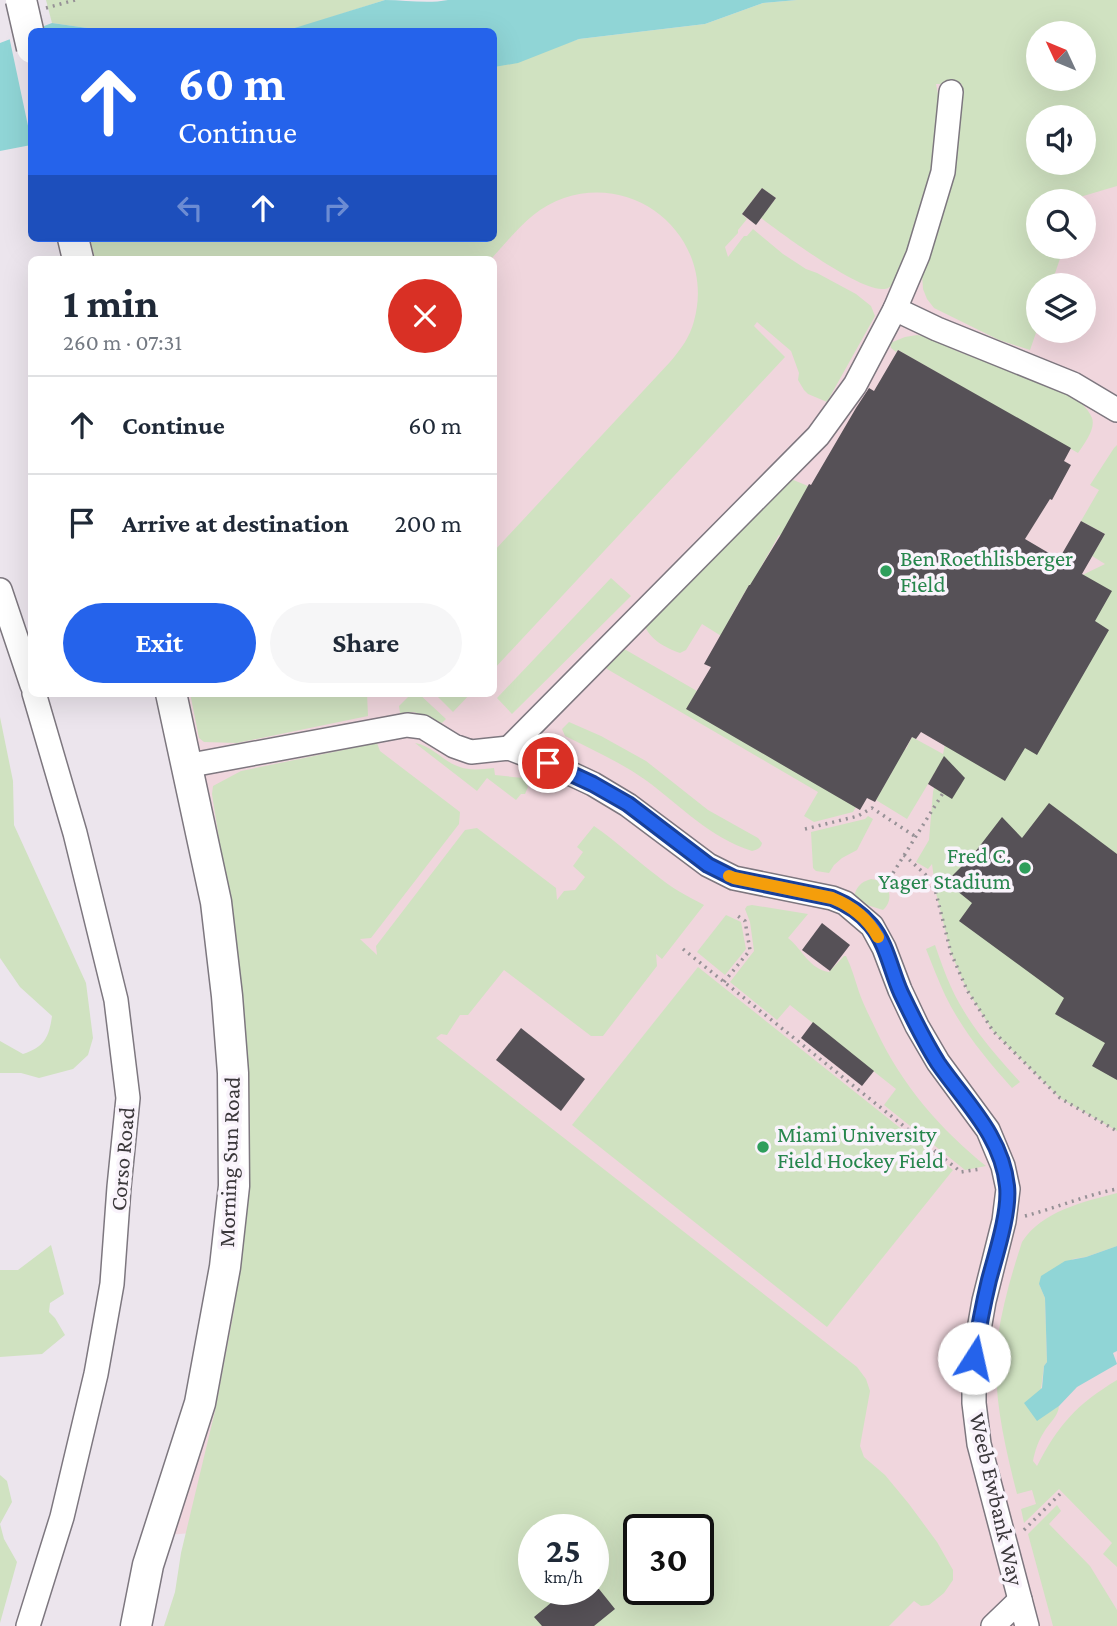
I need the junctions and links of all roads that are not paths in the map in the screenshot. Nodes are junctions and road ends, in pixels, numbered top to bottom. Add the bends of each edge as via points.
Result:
1 (35, 4) edge
2 (33, 28) edge
3 (951, 92) dead end
4 (895, 309) junction
5 (1117, 410) edge
6 (0, 590) edge
7 (28, 673) edge
8 (35, 697) edge
9 (172, 697) edge
10 (509, 748) junction
11 (186, 766) junction
12 (1020, 1600) junction
13 (28, 1626) edge
14 (136, 1626) edge
15 (993, 1626) edge
16 (1027, 1626) edge

1 - 2 main road, bridge
3 - 4 street via 943,173 918,255
4 - 5 street via 1073,384
4 - 10 street via 855,385 818,436
6 - 7 street
8 - 13 street, Corso Road via 116,1000 128,1098 112,1284 96,1374 62,1517
9 - 11 main road, Morning Sun Road
10 - 11 street via 471,752 423,727 407,725
10 - 12 street, Weeb Ewbank Way via 628,804 708,865 734,878 832,898 872,926 917,1026 988,1130 1003,1166 1014,1223 984,1301 974,1358 974,1403 979,1444
11 - 14 main road, Morning Sun Road via 216,902 227,996 234,1186 225,1267 200,1403 148,1564
12 - 15 street
12 - 16 street, Weeb Ewbank Way

